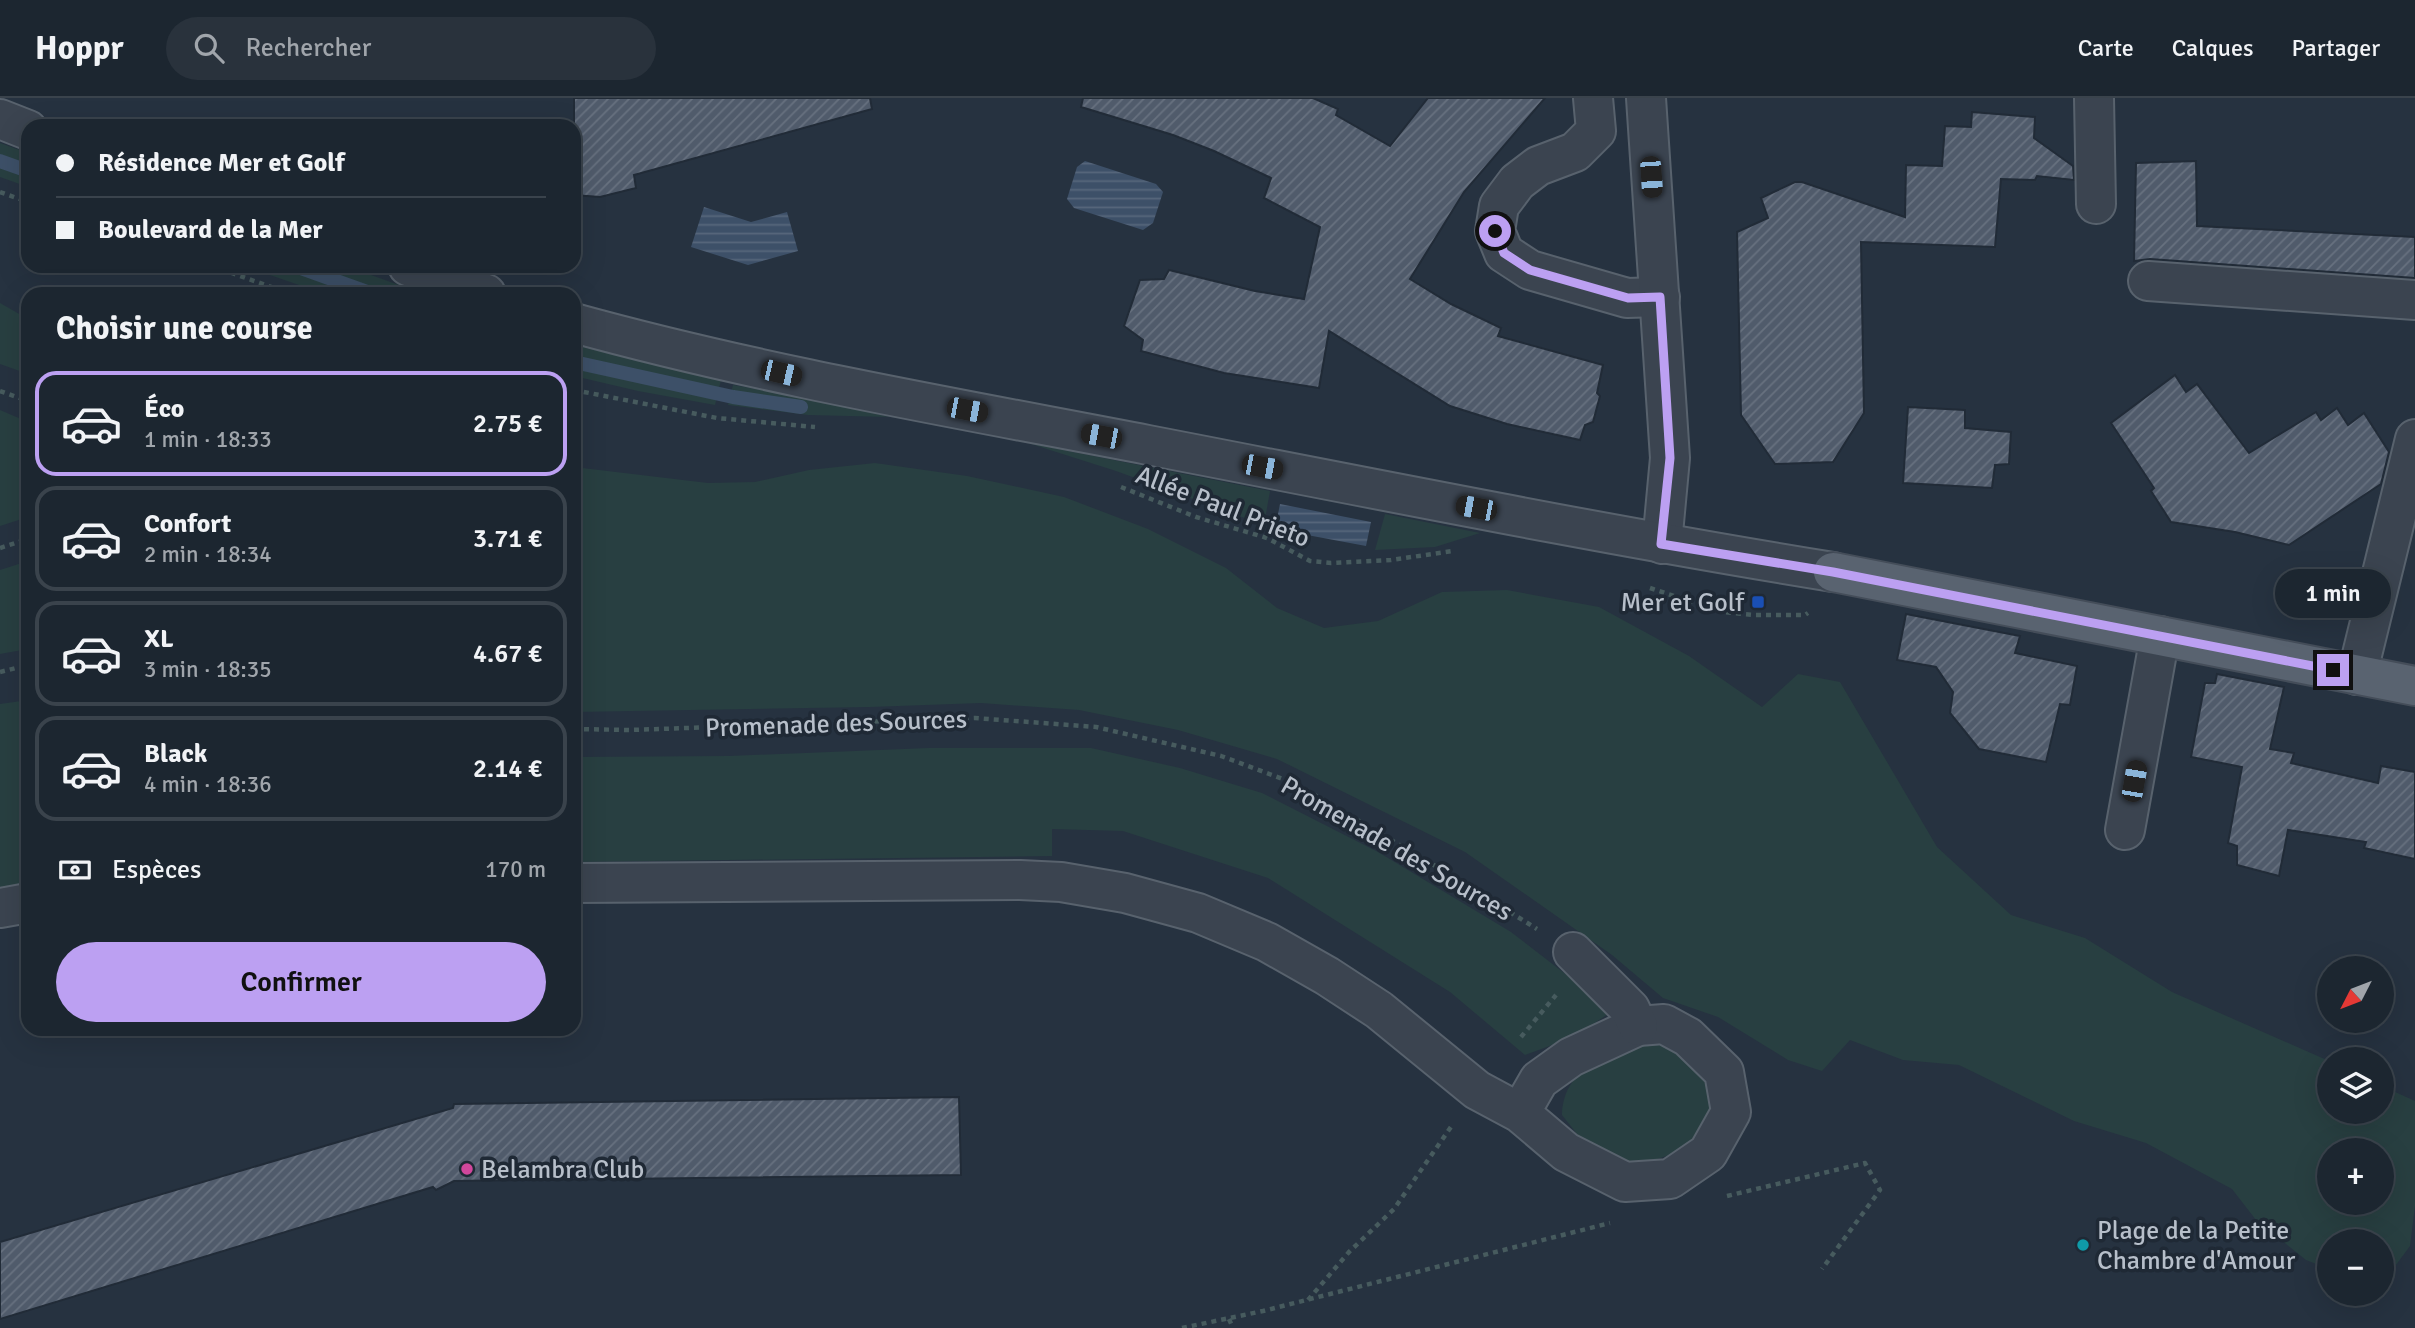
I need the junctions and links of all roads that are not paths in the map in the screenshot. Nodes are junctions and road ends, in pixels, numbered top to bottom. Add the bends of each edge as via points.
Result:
1 (1593, 98) edge
2 (1646, 98) edge
3 (2094, 98) edge
4 (0, 119) edge
5 (21, 127) edge
6 (2096, 204) dead end
7 (428, 273) edge
8 (2148, 281) dead end
9 (466, 287) edge
10 (1660, 297) junction
11 (2415, 300) edge
12 (581, 325) edge
13 (2415, 439) edge
14 (1661, 544) junction
15 (1833, 572) joint
16 (2160, 636) junction
17 (2357, 675) junction
18 (2415, 686) edge
19 (2125, 830) dead end
20 (581, 883) edge
21 (21, 904) edge
22 (0, 908) edge
23 (1578, 957) road end
24 (1638, 1026) junction
25 (1520, 1113) junction

1 - 10 street via 1597,131 1576,152 1538,166 1517,182 1499,206 1495,231 1504,253 1530,270 1628,298
2 - 10 street
3 - 6 street
4 - 5 street
7 - 9 street
8 - 11 street
10 - 14 street via 1670,458
12 - 14 street via 806,379
13 - 17 street
14 - 15 street
15 - 16 main road
16 - 17 main road
16 - 19 street
17 - 18 main road
20 - 25 street via 1020,880 1125,893 1198,913 1267,942 1379,1010 1478,1090
21 - 22 street
23 - 24 street via 1630,1009
24 - 25 street via 1571,1057 1539,1080
24 - 25 street via 1664,1024 1688,1037 1724,1072 1731,1112 1708,1153 1670,1179 1625,1182 1566,1152

